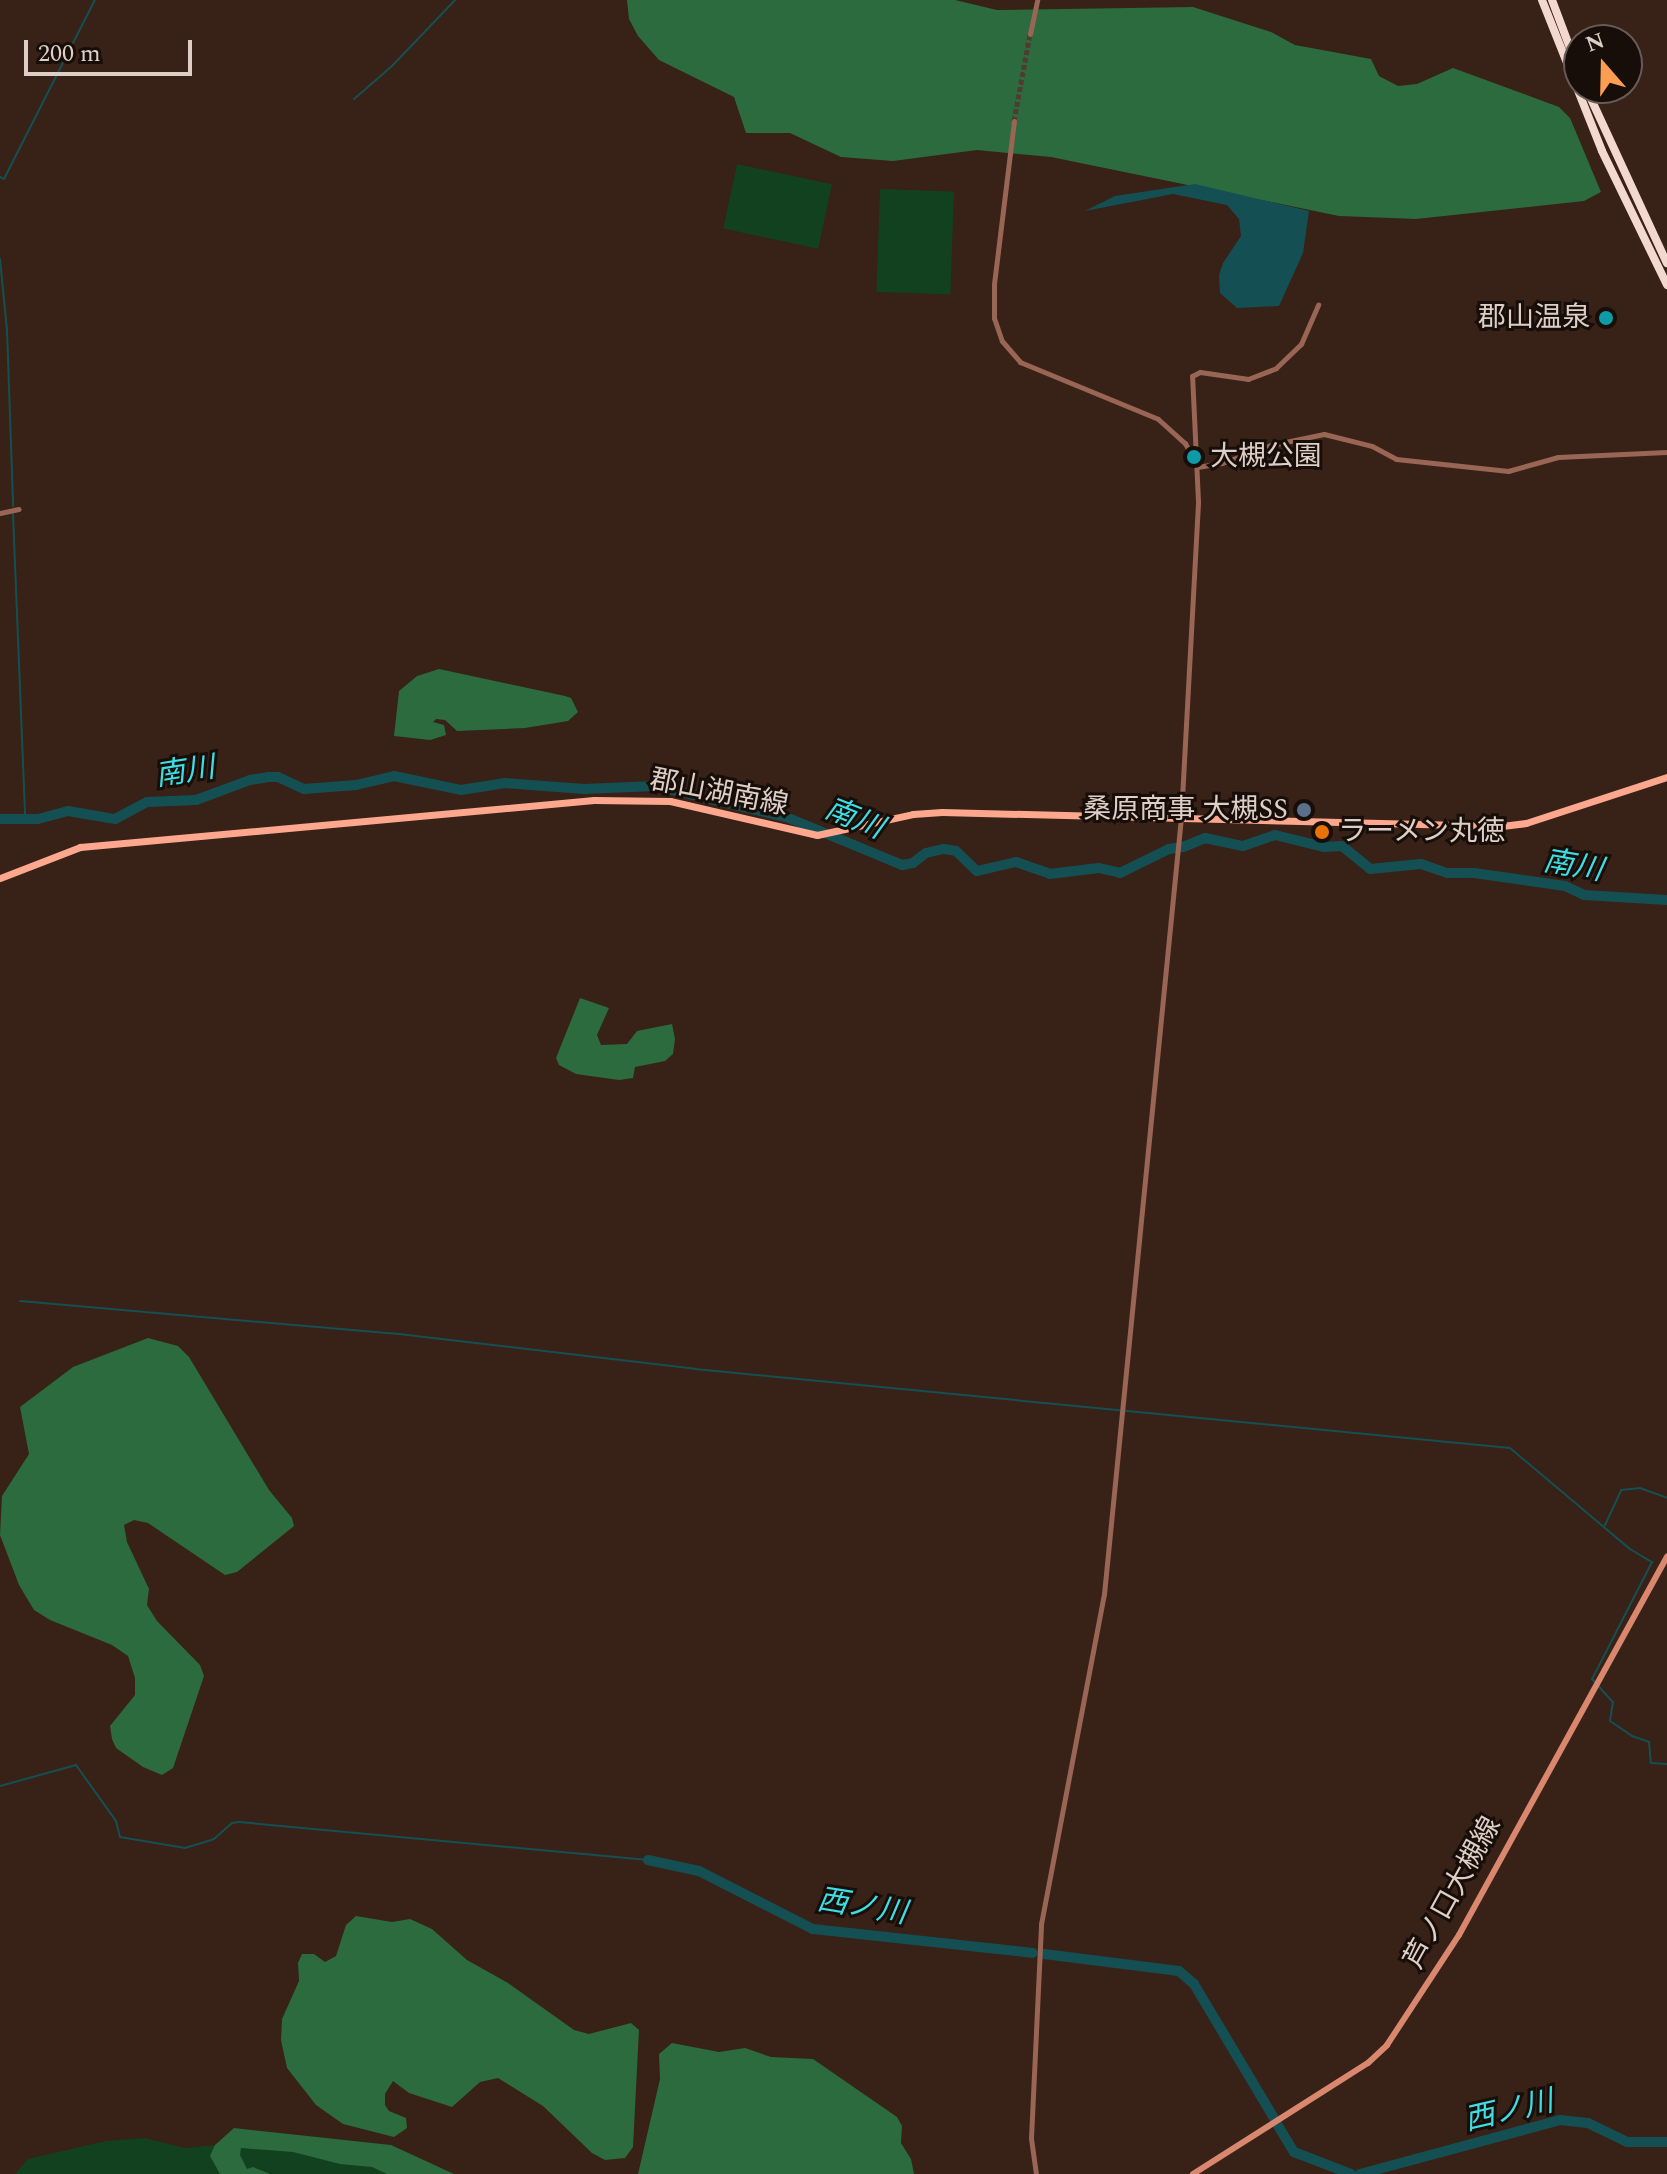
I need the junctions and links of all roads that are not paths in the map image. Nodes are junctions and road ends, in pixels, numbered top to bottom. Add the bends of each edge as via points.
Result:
1 (1037, 0) edge
2 (1542, 0) edge
3 (1552, 0) edge
4 (1563, 29) edge
5 (1030, 34) tunnel mouth
6 (1593, 104) edge
7 (1014, 121) tunnel mouth
8 (1667, 263) edge
9 (1667, 285) edge
10 (1318, 305) dead end
11 (1667, 452) edge
12 (1197, 467) junction
13 (19, 509) dead end
14 (0, 513) edge
15 (1667, 777) edge
16 (1181, 817) junction
17 (0, 878) edge
18 (1667, 1556) edge
19 (1036, 2174) edge
20 (1193, 2174) edge

1 - 5 street
2 - 9 highway via 1602,151
3 - 4 highway
6 - 8 highway
7 - 12 street via 994,285 994,318 1002,341 1020,362 1158,419 1185,443
10 - 12 street via 1301,344 1276,368 1248,379 1200,372 1192,376
11 - 12 street via 1558,457 1508,471 1396,459 1372,446 1324,434
12 - 16 street
13 - 14 street
15 - 16 main road, 郡山湖南線 via 1502,826
16 - 17 main road, 郡山湖南線 via 942,812 817,835 670,801 594,800 80,847
16 - 19 street via 1104,1594 1041,1924 1031,2138
18 - 20 main road, 芦ノ口大槻線 via 1459,1935 1382,2051

